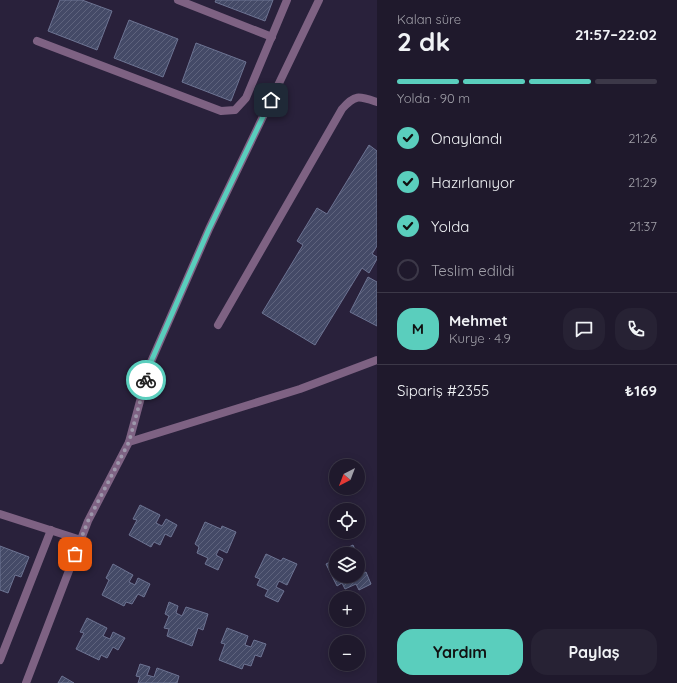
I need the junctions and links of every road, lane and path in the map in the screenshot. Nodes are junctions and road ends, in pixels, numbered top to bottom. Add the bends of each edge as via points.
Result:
1 (178, 0) edge
2 (287, 0) edge
3 (319, 0) edge
4 (272, 37) junction
5 (36, 41) dead end
6 (377, 102) edge
7 (218, 325) dead end
8 (377, 360) edge
9 (129, 442) junction
10 (0, 514) edge
11 (51, 530) junction
12 (81, 540) junction
13 (0, 660) edge
14 (26, 683) edge

1 - 4 street
2 - 4 street
3 - 9 street via 209,229 154,357
4 - 5 street via 246,98 235,110 221,111
6 - 7 street via 361,96 351,99 342,109
8 - 9 street via 293,391
9 - 12 street via 88,521
10 - 11 street
11 - 12 street
11 - 13 street
12 - 14 street

